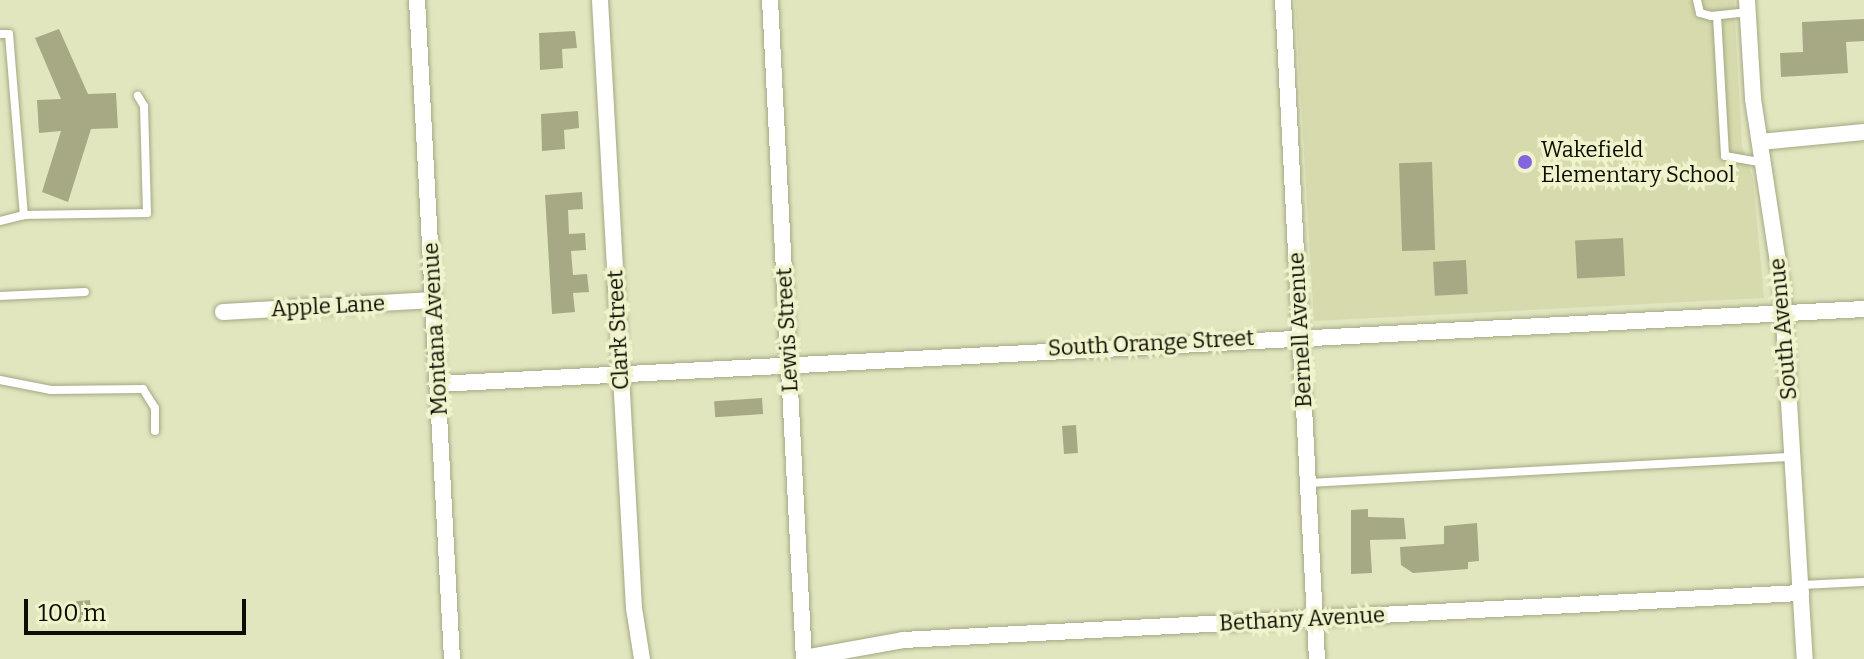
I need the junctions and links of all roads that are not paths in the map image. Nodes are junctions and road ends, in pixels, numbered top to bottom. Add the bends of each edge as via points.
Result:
1 (417, 0) edge
2 (600, 0) edge
3 (770, 0) edge
4 (1283, 0) edge
5 (1697, 0) edge
6 (1748, 6) edge
7 (1717, 16) junction
8 (0, 34) edge
9 (138, 96) dead end
10 (1864, 132) edge
11 (1760, 142) junction
12 (1764, 163) junction
13 (24, 215) junction
14 (0, 221) edge
15 (85, 292) dead end
16 (0, 296) edge
17 (434, 300) junction
18 (1864, 309) edge
19 (223, 312) dead end
20 (1784, 312) junction
21 (1301, 336) junction
22 (789, 363) junction
23 (621, 374) junction
24 (0, 380) edge
25 (438, 384) junction
26 (155, 431) dead end
27 (1793, 457) junction
28 (1308, 483) junction
29 (1864, 582) edge
30 (1801, 589) junction
31 (1315, 618) junction
32 (804, 658) edge
33 (452, 659) edge
34 (642, 659) edge
35 (1317, 659) edge
36 (1805, 659) edge

1 - 17 street, Montana Avenue
2 - 23 street, Clark Street
3 - 22 street, Lewis Street
4 - 21 street, Bernell Avenue
5 - 7 lane via 1700,13
6 - 7 lane
6 - 11 street, South Avenue
7 - 12 lane via 1725,156
8 - 13 lane via 9,34
9 - 13 lane via 144,106 147,213
10 - 11 street
11 - 12 street, South Avenue
12 - 20 street, South Avenue
13 - 14 lane
15 - 16 lane
17 - 19 street, Apple Lane
17 - 25 street, Montana Avenue
18 - 20 street, South Orange Street
20 - 21 street, South Orange Street
20 - 27 street, South Avenue
21 - 22 street, South Orange Street
21 - 28 street, Bernell Avenue
22 - 23 street, South Orange Street
22 - 32 street, Lewis Street
23 - 25 street, South Orange Street
23 - 34 street, Clark Street
24 - 26 lane via 51,390 143,389 155,408
25 - 33 street, Montana Avenue
27 - 28 lane
27 - 30 street, South Avenue
28 - 31 street, Bernell Avenue
29 - 30 lane
30 - 31 street, Bethany Avenue
30 - 36 street, South Avenue
31 - 32 street, Bethany Avenue via 903,640
31 - 35 street, Bernell Avenue

